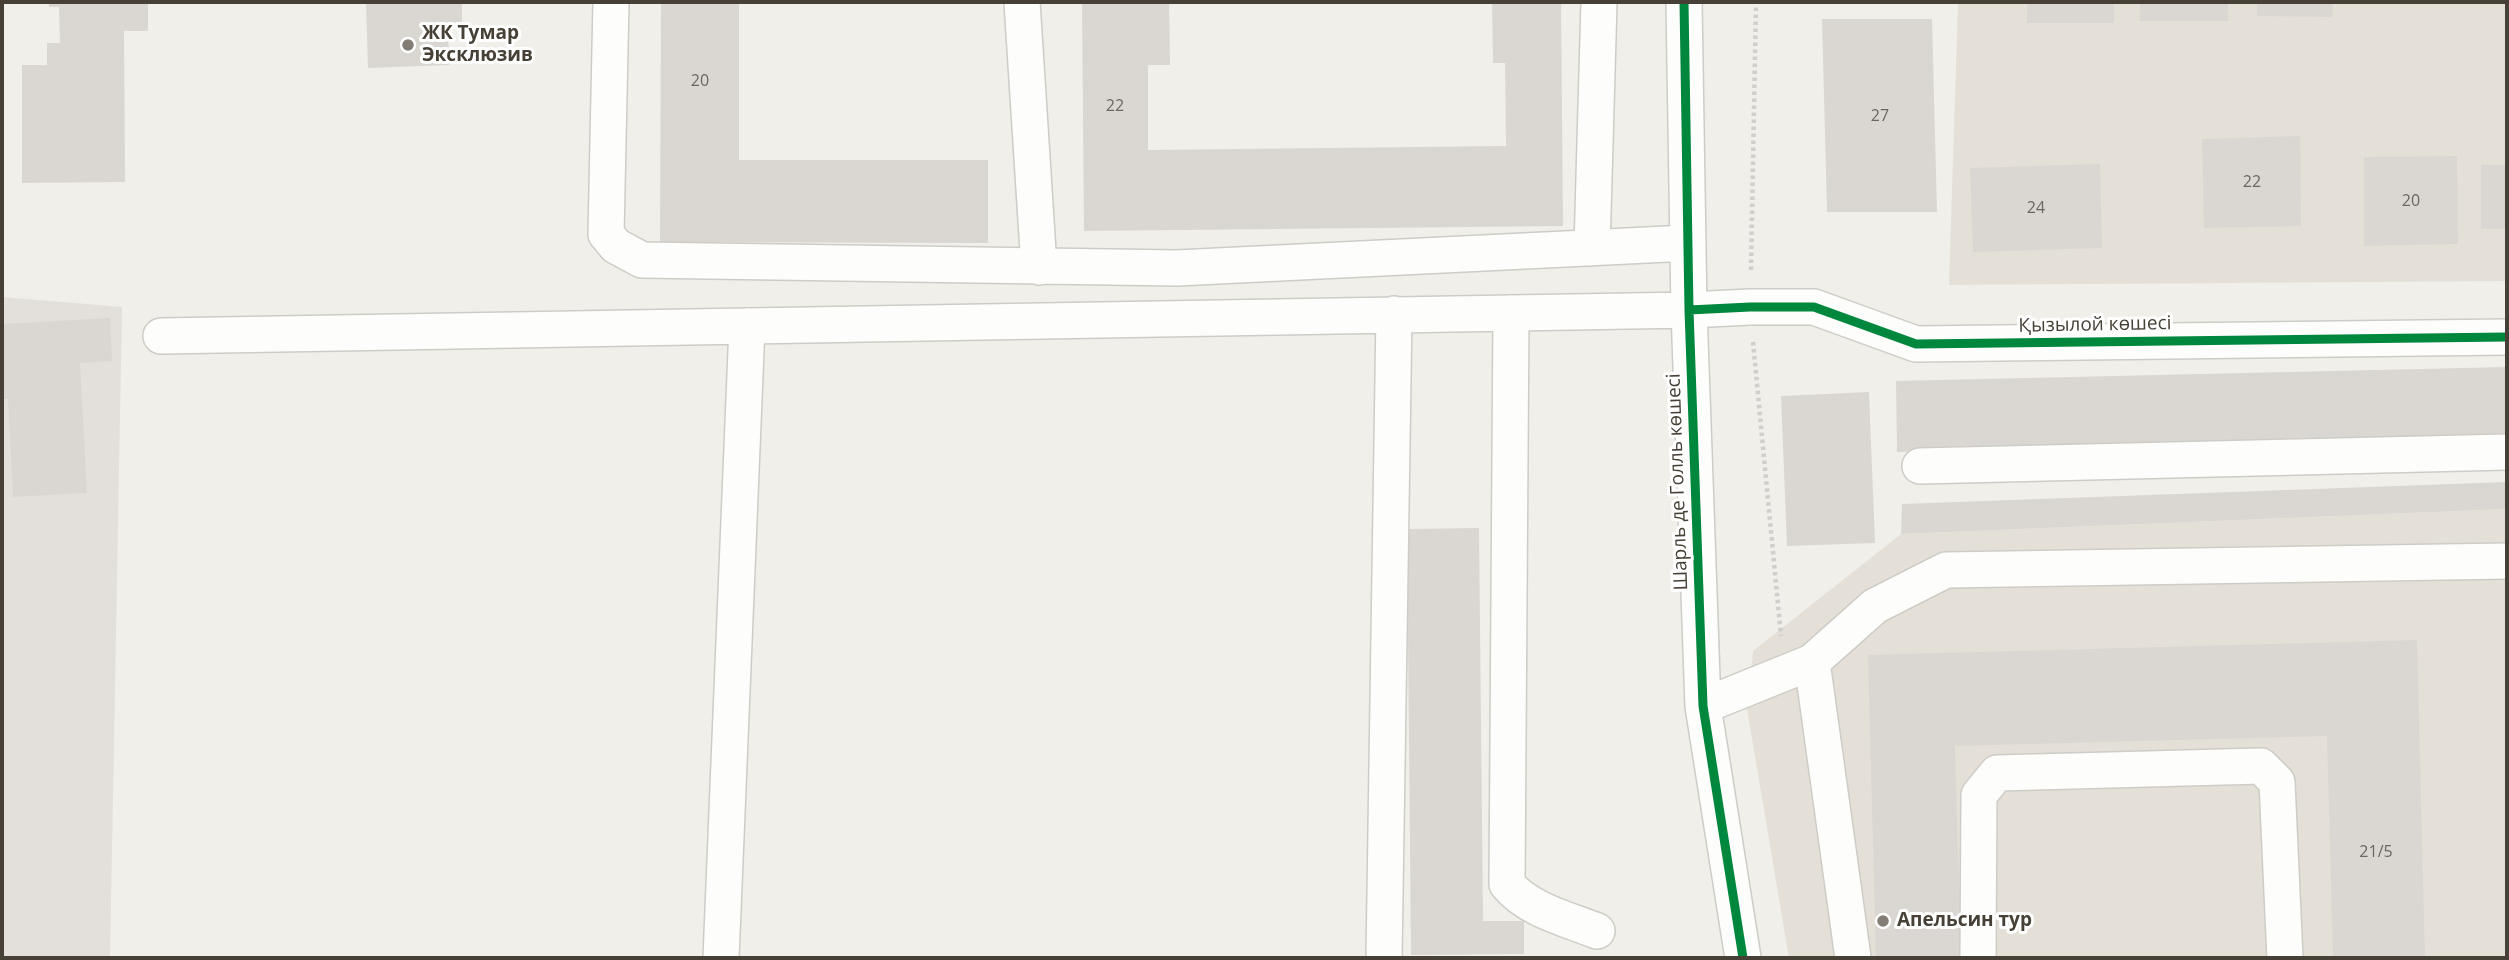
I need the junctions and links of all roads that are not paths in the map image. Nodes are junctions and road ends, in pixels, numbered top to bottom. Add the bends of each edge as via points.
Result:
1 (611, 2) edge
2 (1022, 2) edge
3 (1599, 2) edge
4 (1684, 2) edge
5 (1688, 243) junction
6 (1592, 248) junction
7 (1039, 267) junction
8 (1689, 310) junction
9 (1511, 313) junction
10 (1394, 314) junction
11 (747, 326) junction
12 (161, 336) dead end
13 (2507, 337) edge
14 (2507, 452) edge
15 (1920, 466) dead end
16 (2507, 561) edge
17 (1798, 667) junction
18 (1703, 706) junction
19 (1597, 931) dead end
20 (721, 958) edge
21 (1384, 958) edge
22 (1743, 958) edge
23 (1853, 958) edge
24 (1978, 958) edge
25 (2285, 958) edge

1 - 7 street via 606,234 616,246 642,260
2 - 7 street
3 - 6 street
4 - 5 street, Шарль де Голль көшесі
5 - 6 street
5 - 8 street, Шарль де Голль көшесі
6 - 7 street via 1177,268
8 - 9 street, Қызылой көшесі
8 - 13 street, Қызылой көшесі via 1814,307 1916,344
8 - 18 street, Шарль де Голль көшесі
9 - 10 street, Қызылой көшесі
9 - 19 street via 1507,884 1529,903
10 - 11 street, Қызылой көшесі
10 - 21 street
11 - 12 street, Қызылой көшесі
11 - 20 street
14 - 15 street
16 - 17 street via 1946,570 1875,606
17 - 18 street
17 - 23 street
18 - 22 street, Шарль де Голль көшесі
24 - 25 street via 1979,795 1997,773 2261,766 2277,782

